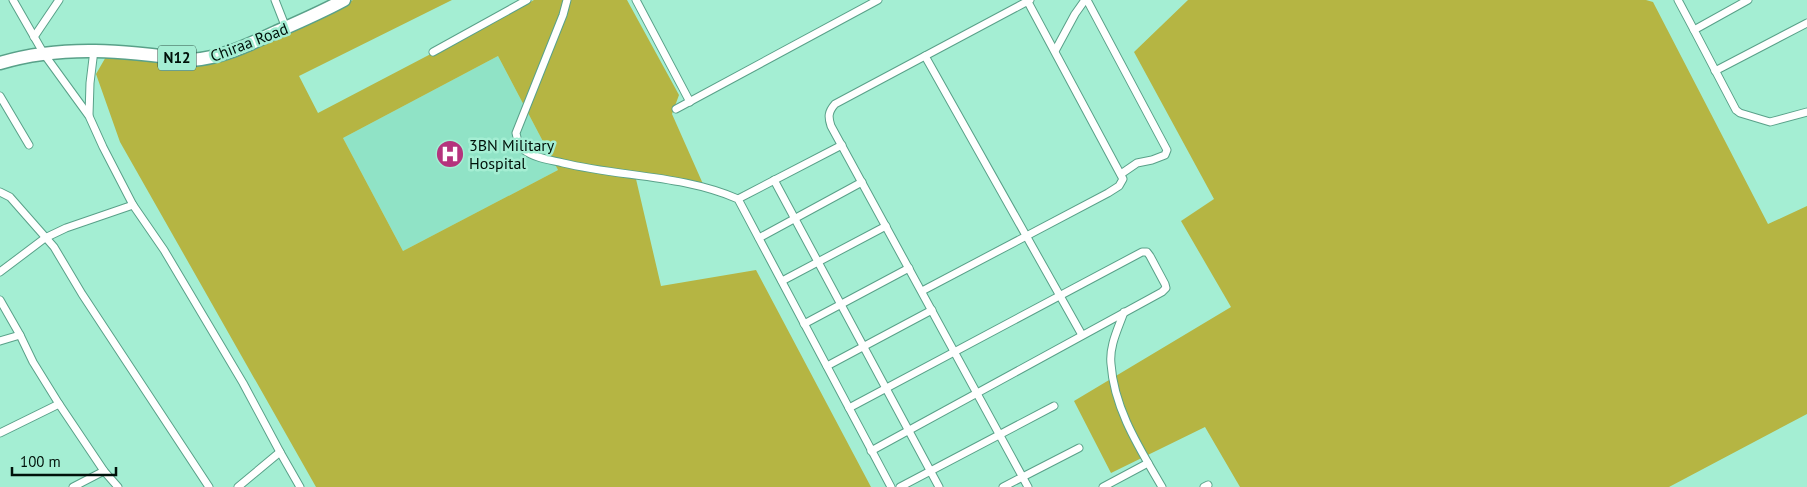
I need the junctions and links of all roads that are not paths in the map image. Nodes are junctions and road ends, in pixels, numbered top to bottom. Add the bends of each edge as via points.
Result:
1 (13, 0) edge
2 (59, 0) edge
3 (275, 0) edge
4 (344, 0) edge
5 (527, 0) edge
6 (567, 0) edge
7 (636, 0) edge
8 (878, 0) edge
9 (1086, 0) edge
10 (1678, 0) edge
11 (1748, 0) edge
12 (1029, 1) edge
13 (1807, 22) edge
14 (286, 28) junction
15 (1694, 30) junction
16 (34, 37) junction
17 (94, 50) junction
18 (1055, 51) junction
19 (433, 52) dead end
20 (44, 54) junction
21 (925, 56) junction
22 (0, 63) edge
23 (1715, 71) junction
24 (0, 96) edge
25 (690, 102) junction
26 (676, 109) dead end
27 (1807, 112) edge
28 (89, 116) junction
29 (29, 145) dead end
30 (842, 145) junction
31 (1121, 174) junction
32 (774, 180) junction
33 (862, 182) junction
34 (0, 192) edge
35 (738, 199) junction
36 (133, 205) junction
37 (795, 219) junction
38 (886, 226) junction
39 (1026, 235) junction
40 (45, 238) junction
41 (759, 238) junction
42 (818, 262) junction
43 (909, 268) junction
44 (0, 272) edge
45 (782, 281) junction
46 (922, 291) junction
47 (1061, 295) junction
48 (0, 300) edge
49 (841, 305) junction
50 (932, 310) junction
51 (1124, 312) junction
52 (804, 324) junction
53 (20, 335) junction
54 (1082, 335) junction
55 (0, 341) edge
56 (864, 346) junction
57 (954, 351) junction
58 (827, 366) junction
59 (886, 388) junction
60 (978, 393) junction
61 (59, 404) junction
62 (1054, 406) dead end
63 (849, 408) junction
64 (909, 430) junction
65 (0, 433) edge
66 (1000, 434) junction
67 (1079, 448) dead end
68 (871, 451) junction
69 (280, 452) junction
70 (1148, 462) junction
71 (104, 471) junction
72 (931, 471) junction
73 (1023, 476) junction
74 (73, 487) edge
75 (118, 487) edge
76 (209, 487) edge
77 (238, 487) edge
78 (300, 487) edge
79 (891, 487) edge
80 (900, 487) edge
81 (939, 487) edge
82 (1002, 487) edge
83 (1028, 487) edge
84 (1103, 487) edge
85 (1162, 487) edge

1 - 16 street
2 - 16 street
3 - 14 street
4 - 14 highway, Chiraa Road / N12
5 - 19 street
6 - 35 street via 516,133 522,149 535,156 578,166 687,183
7 - 25 street
8 - 25 street
9 - 18 street via 1074,14
9 - 31 street via 1167,150 1165,155 1137,163
10 - 15 street
11 - 15 street
12 - 18 street
12 - 21 street
13 - 23 street
14 - 17 highway, Chiraa Road / N12 via 243,48 206,59
15 - 23 street
16 - 20 street
17 - 20 highway, Chiraa Road / N12
17 - 28 street
18 - 31 street
20 - 22 highway, Chiraa Road / N12
20 - 28 street
21 - 30 street via 830,109 831,126
21 - 39 street
23 - 27 street via 1736,110 1745,116 1770,122
24 - 29 street
25 - 26 street
28 - 36 street
30 - 32 street
30 - 33 street
31 - 39 street via 1123,179 1119,186
32 - 35 street
32 - 37 street
33 - 37 street
33 - 38 street
34 - 40 street via 10,197
35 - 41 street
36 - 40 street
36 - 69 street via 164,250 238,374
37 - 41 street
37 - 42 street
38 - 42 street
38 - 43 street
39 - 46 street
39 - 47 street
40 - 44 street
40 - 76 street via 54,247
41 - 45 street
42 - 45 street
42 - 49 street
43 - 46 street
43 - 49 street
45 - 52 street
46 - 50 street
47 - 51 street via 1147,252 1166,288
47 - 54 street
47 - 57 street
48 - 53 street
49 - 52 street
49 - 56 street
50 - 56 street
50 - 57 street
51 - 54 street
51 - 70 street via 1113,340 1110,363 1119,404
52 - 58 street
53 - 55 street
53 - 61 street
54 - 60 street
56 - 58 street
56 - 59 street
57 - 59 street
57 - 60 street
58 - 63 street
59 - 63 street
59 - 64 street
60 - 64 street
60 - 66 street
61 - 65 street
61 - 71 street
62 - 66 street
63 - 68 street
64 - 68 street
64 - 72 street
66 - 72 street
66 - 73 street
67 - 73 street
68 - 79 street
69 - 77 street
69 - 78 street
70 - 84 street
70 - 85 street
71 - 74 street
71 - 75 street
72 - 80 street
72 - 81 street
73 - 82 street
73 - 83 street

